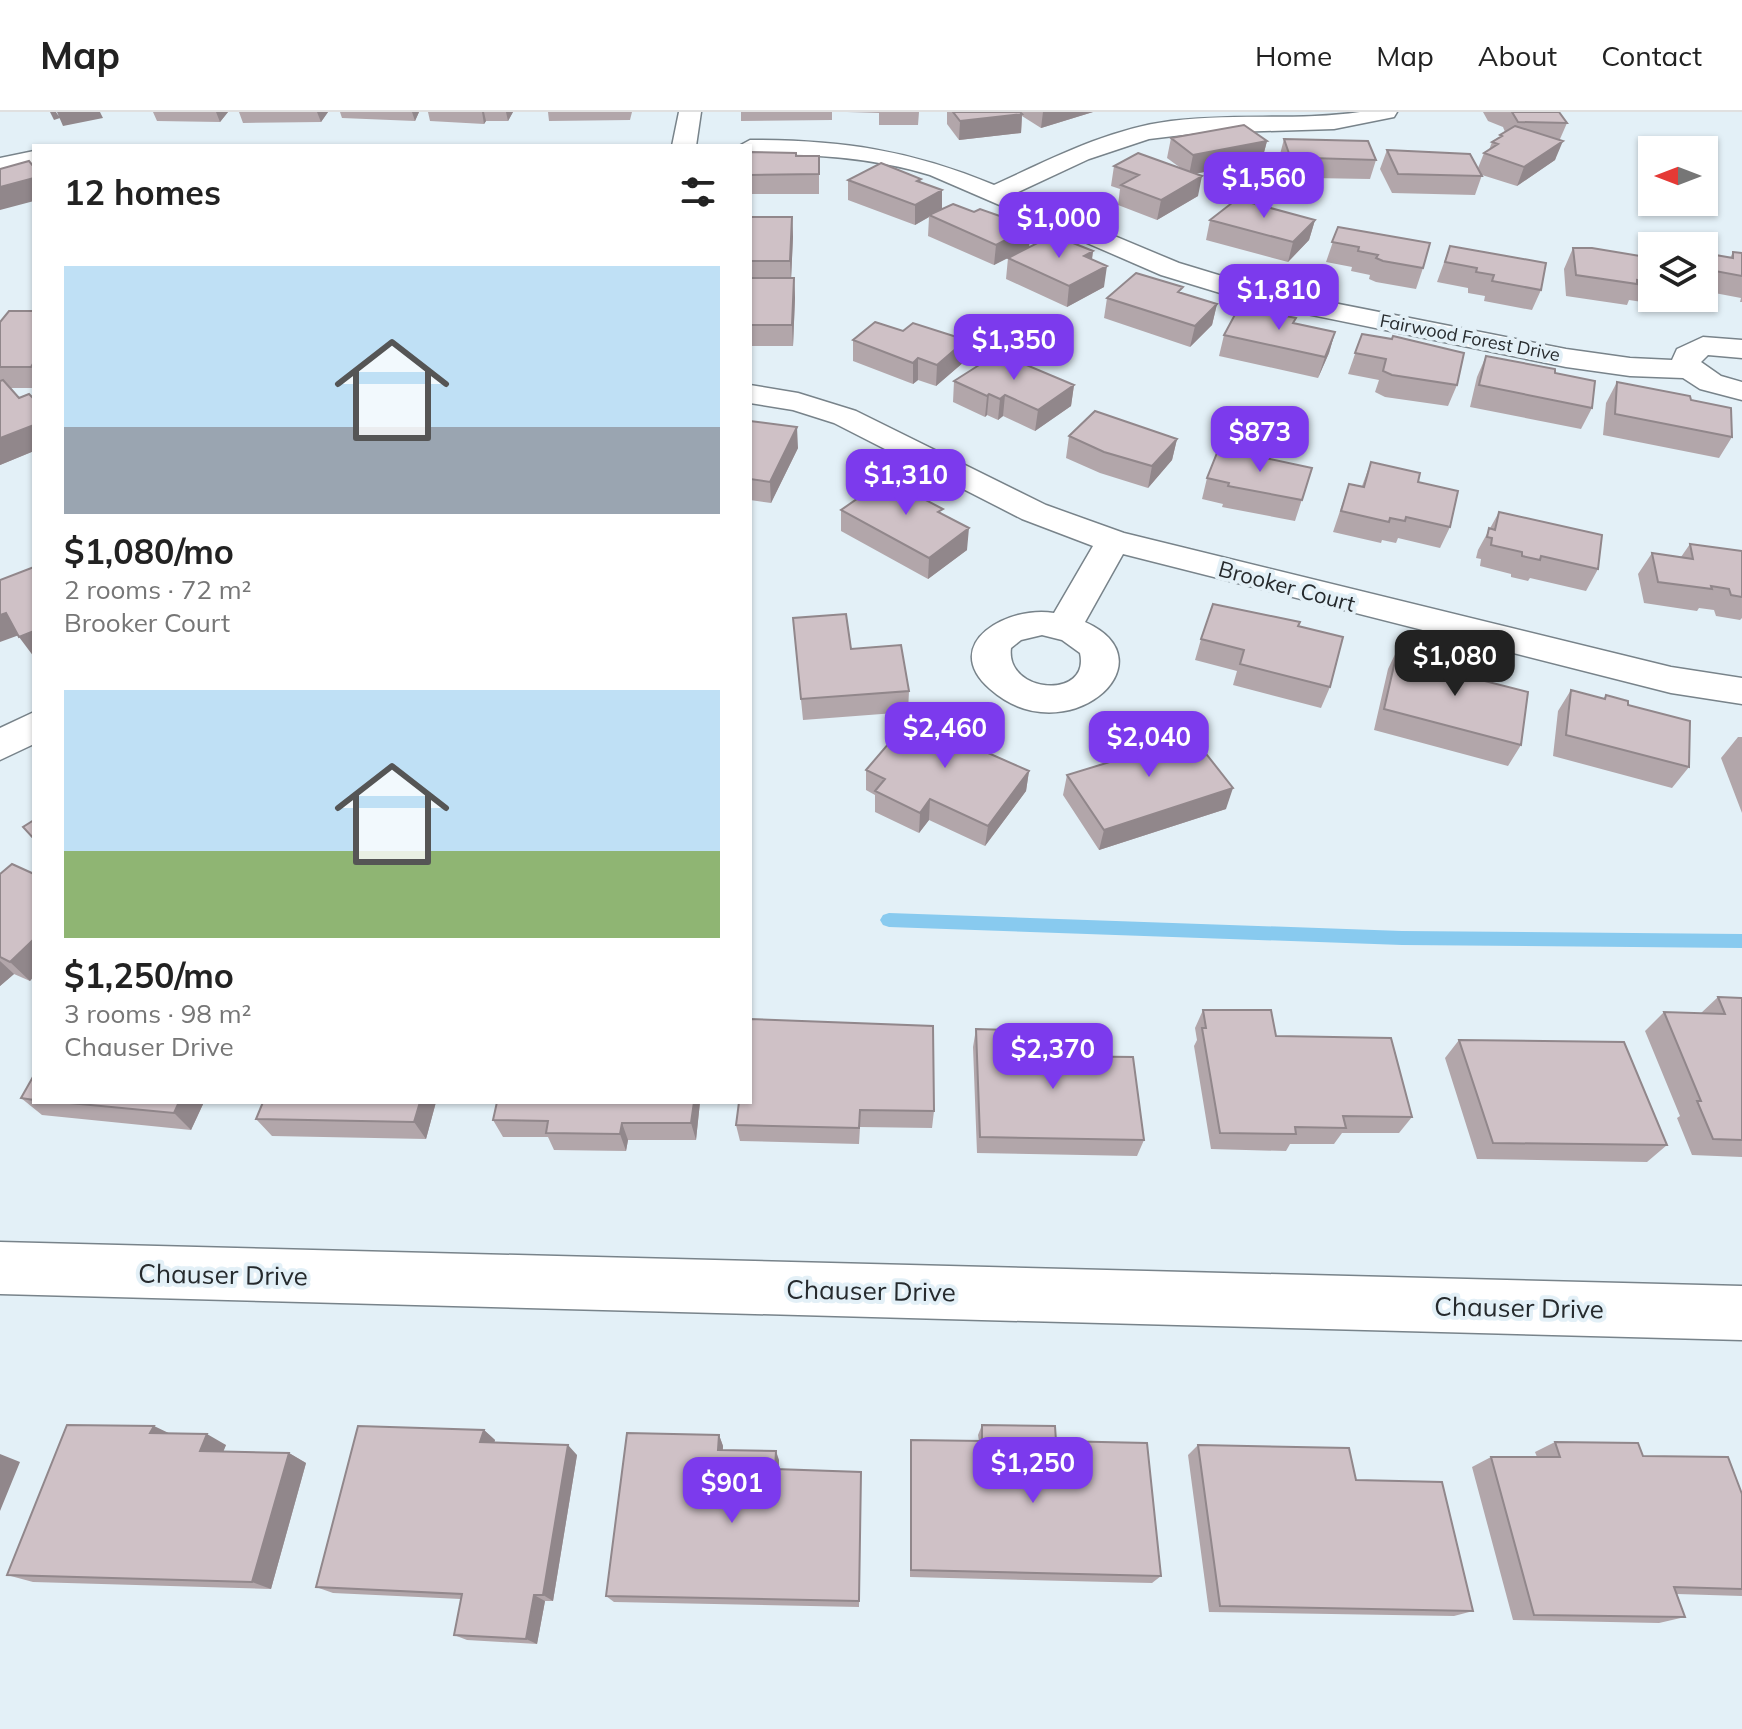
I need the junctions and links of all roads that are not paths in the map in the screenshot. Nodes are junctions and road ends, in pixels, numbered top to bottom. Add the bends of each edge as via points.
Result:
1 (690, 112) edge
2 (1379, 114) edge
3 (1400, 133) dead end
4 (684, 144) edge
5 (752, 147) edge
6 (32, 158) edge
7 (0, 165) edge
8 (994, 194) junction
9 (1742, 349) edge
10 (1691, 369) junction
11 (1742, 391) edge
12 (752, 394) edge
13 (1113, 541) junction
14 (1064, 627) dead end
15 (1742, 691) edge
16 (32, 727) edge
17 (0, 746) edge
18 (0, 1268) edge
19 (1742, 1313) edge

1 - 4 street
2 - 3 street
2 - 8 street via 1313,124 1202,125 1136,135
5 - 8 street, Fairwood Forest Drive via 826,147 891,156
6 - 7 street
8 - 10 street, Fairwood Forest Drive via 1170,269 1263,297 1566,358
9 - 10 street via 1693,349 1686,362
10 - 11 street, Fairwood Forest Drive via 1712,384
12 - 13 street, Brooker Court via 845,417 1034,512
13 - 14 street
13 - 15 street, Brooker Court via 1671,680
16 - 17 street
18 - 19 street, Chauser Drive

